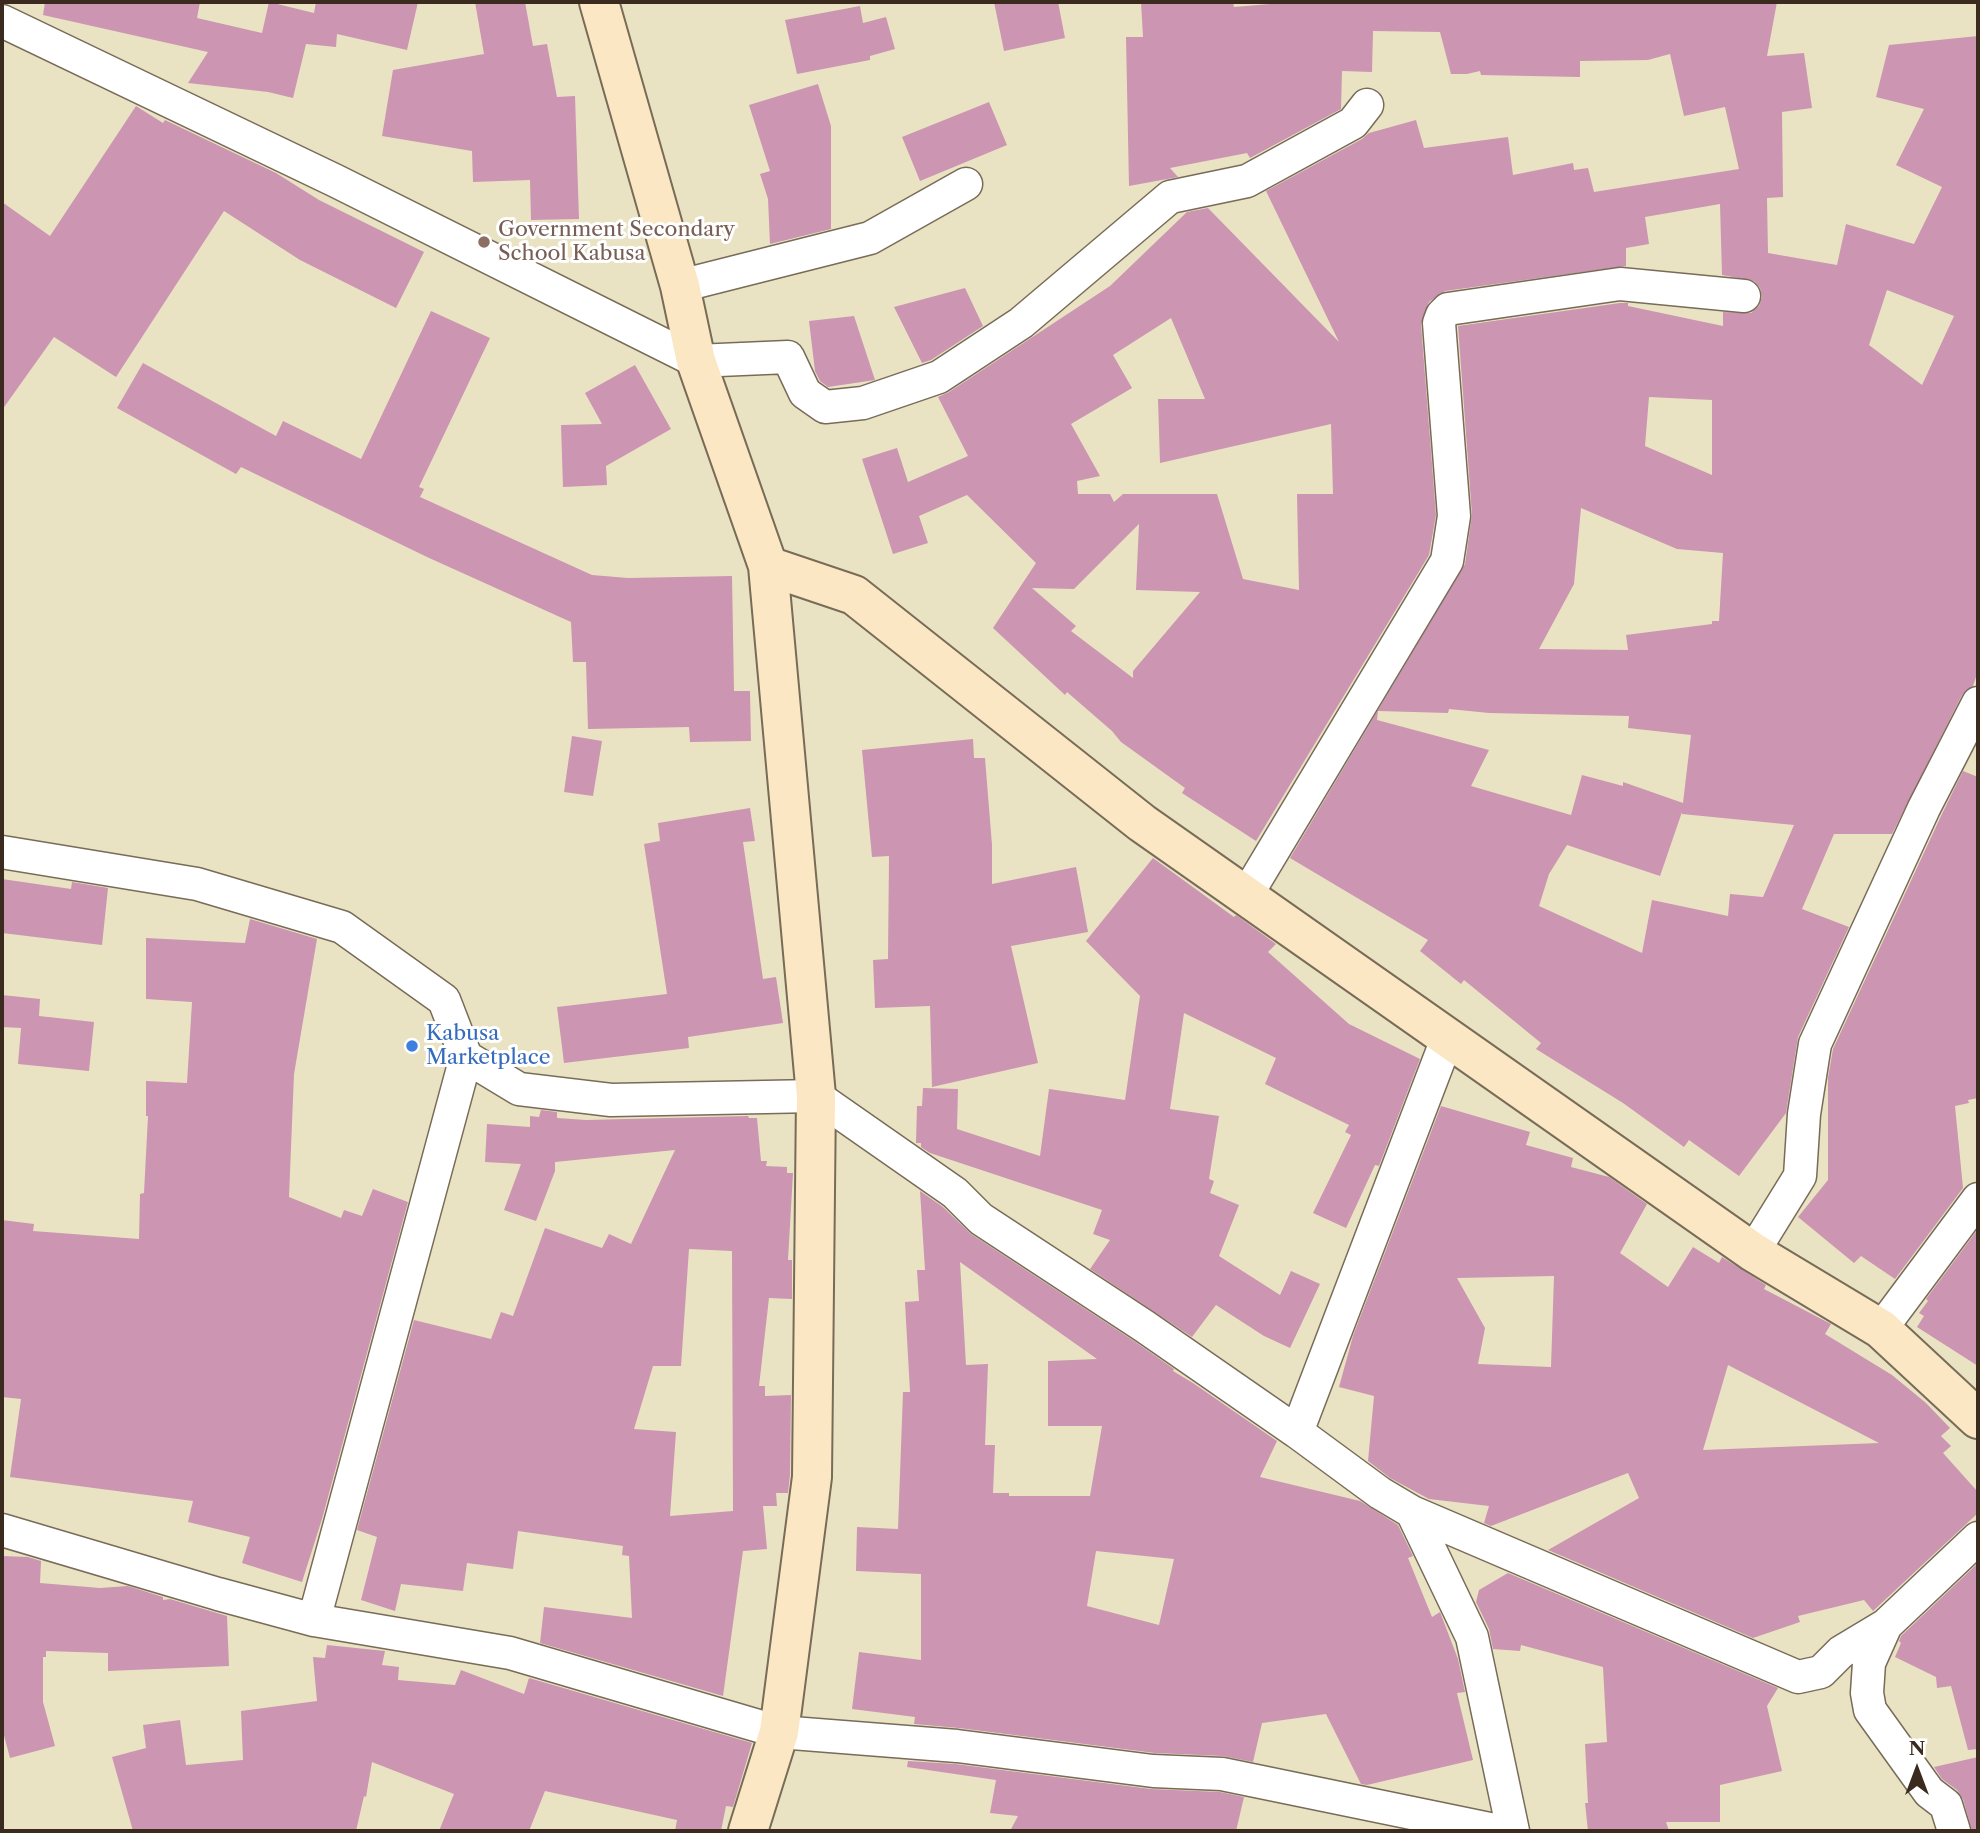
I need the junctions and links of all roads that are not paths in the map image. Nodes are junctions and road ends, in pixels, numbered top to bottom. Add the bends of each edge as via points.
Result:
1 (600, 2) edge
2 (2, 21) edge
3 (1367, 105) dead end
4 (965, 184) dead end
5 (680, 286) junction
6 (1744, 296) dead end
7 (696, 361) junction
8 (768, 566) junction
9 (1978, 703) edge
10 (2, 852) edge
11 (1246, 897) junction
12 (1447, 1039) junction
13 (466, 1057) junction
14 (817, 1096) junction
15 (1978, 1199) edge
16 (1754, 1252) junction
17 (1881, 1329) junction
18 (1978, 1419) edge
19 (1297, 1432) junction
20 (1412, 1512) junction
21 (2, 1530) edge
22 (1978, 1538) edge
23 (314, 1620) junction
24 (1886, 1625) junction
25 (779, 1732) junction
26 (748, 1831) edge
27 (1499, 1831) edge
28 (1513, 1831) edge
29 (1954, 1831) edge

1 - 5 street
2 - 7 street
3 - 7 street via 1353,123 1247,181 1170,197 1021,323 939,377 863,403 825,407 805,394 788,357
4 - 5 street via 870,239
5 - 7 street
6 - 11 street via 1620,284 1448,309 1442,315 1454,516 1447,561
7 - 8 street
8 - 11 street via 854,596 1142,823
8 - 14 street
9 - 16 street via 1815,1044 1800,1176
10 - 13 street via 197,884 342,927 444,1000
11 - 12 street
12 - 16 street
12 - 19 street
13 - 14 street via 519,1089 611,1100
13 - 23 street
14 - 19 street via 955,1193 982,1219
14 - 25 street via 812,1477
15 - 17 street
16 - 17 street
17 - 18 street
19 - 20 street
20 - 24 street via 1798,1677 1821,1672 1841,1652
20 - 28 street via 1472,1637
21 - 23 street
22 - 24 street
23 - 25 street via 510,1653
24 - 29 street via 1869,1663 1870,1710 1929,1792 1946,1805
25 - 26 street
25 - 27 street via 957,1746 1153,1771 1222,1774

